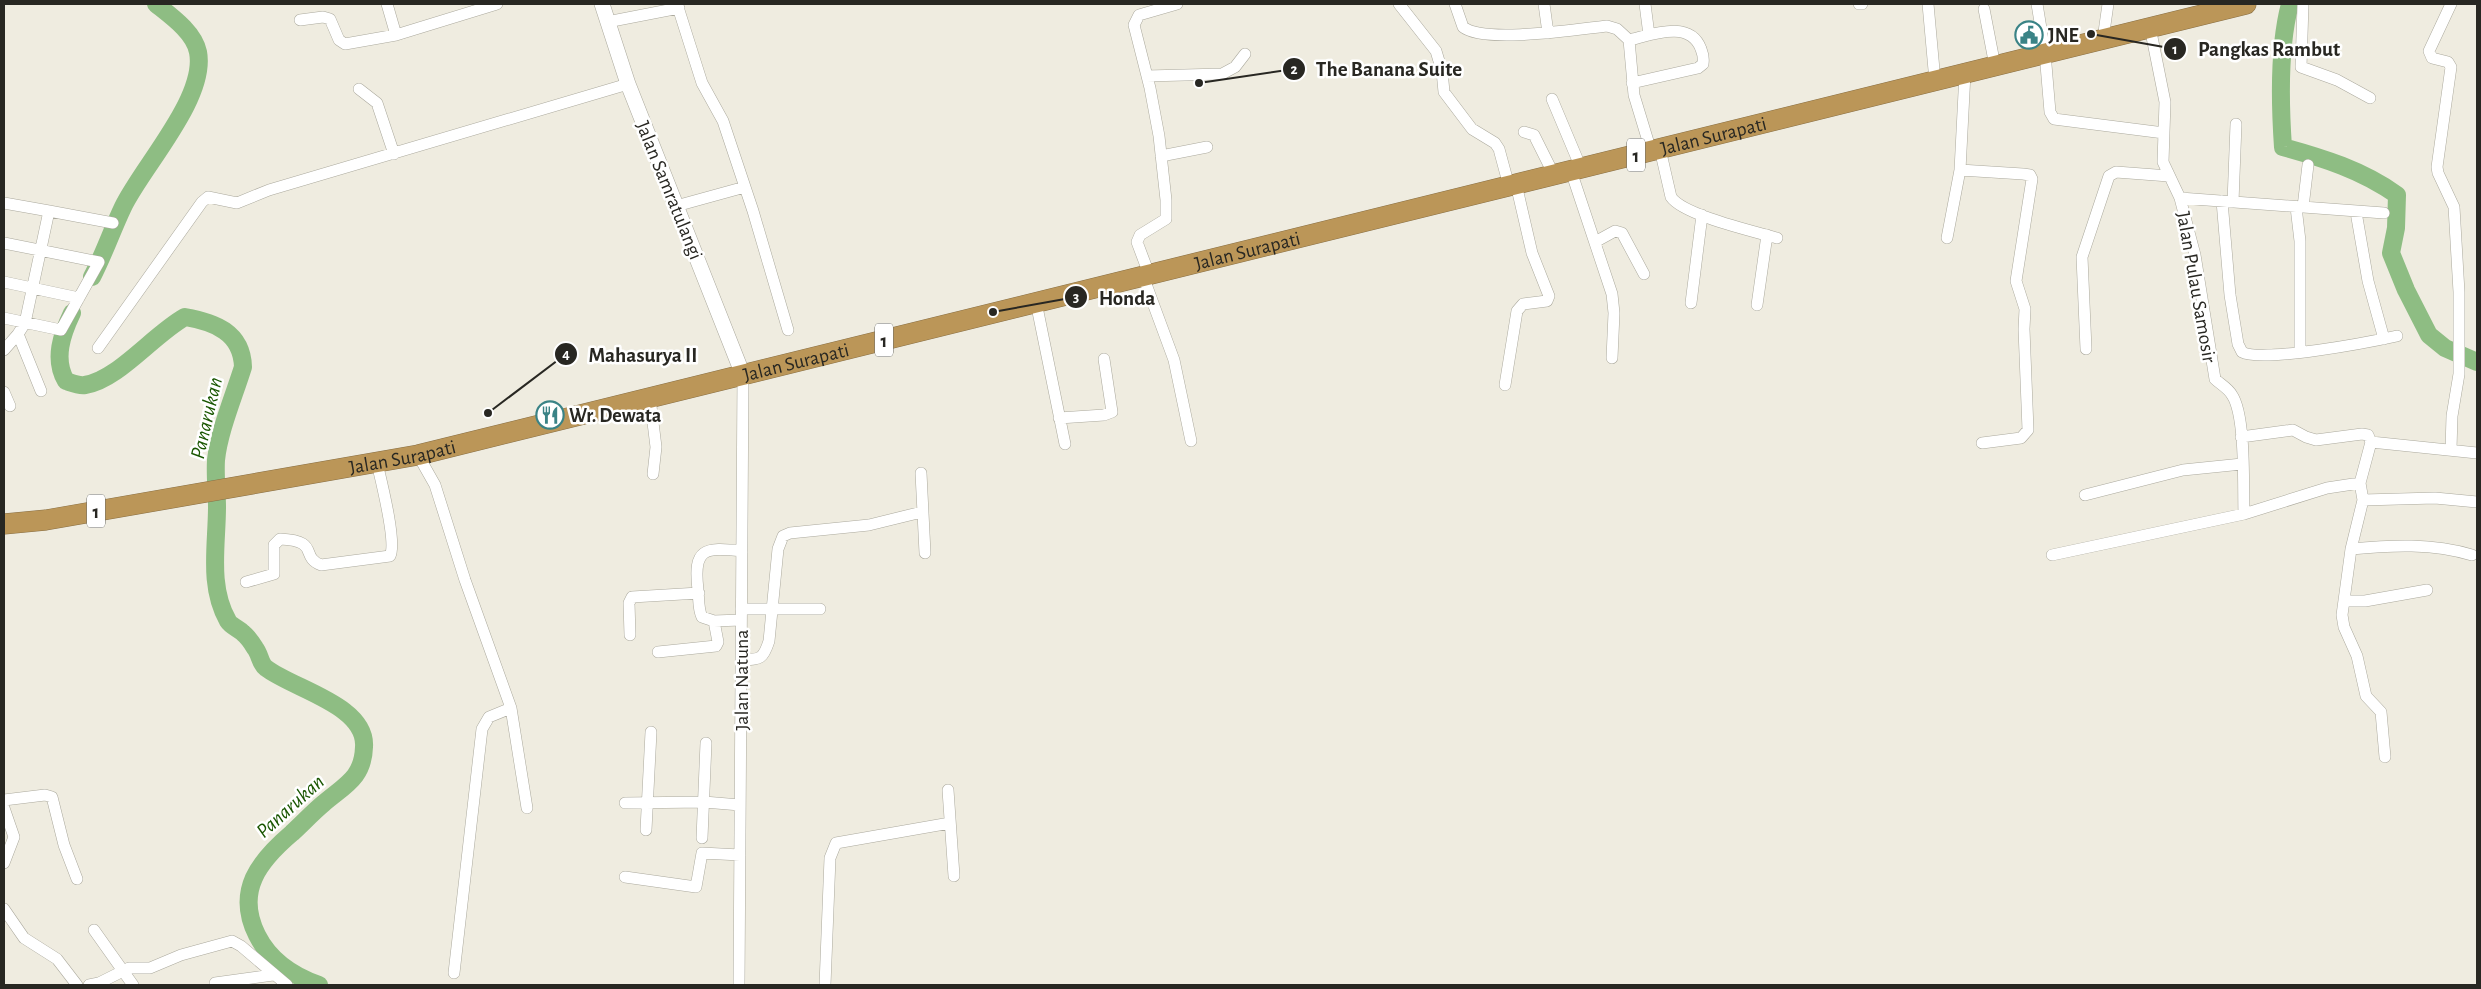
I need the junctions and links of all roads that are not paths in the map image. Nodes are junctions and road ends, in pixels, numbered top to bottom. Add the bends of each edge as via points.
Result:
1 (387, 4) edge
2 (497, 4) edge
3 (602, 4) edge
4 (1177, 4) edge
5 (1399, 4) edge
6 (1455, 4) edge
7 (1544, 4) edge
8 (1644, 4) edge
9 (1928, 4) edge
10 (2037, 4) edge
11 (2108, 4) edge
12 (2246, 4) edge
13 (2303, 4) edge
14 (2451, 4) edge
15 (678, 6) edge
16 (1984, 9) dead end
17 (300, 20) dead end
18 (607, 22) junction
19 (2150, 28) junction
20 (1548, 33) junction
21 (396, 35) junction
22 (1649, 36) junction
23 (2103, 39) junction
24 (1629, 40) junction
25 (2045, 53) junction
26 (1245, 54) dead end
27 (1995, 66) junction
28 (1965, 73) junction
29 (1147, 76) junction
30 (1935, 81) junction
31 (1632, 83) junction
32 (628, 84) junction
33 (359, 89) dead end
34 (2370, 98) dead end
35 (1552, 99) dead end
36 (2236, 124) dead end
37 (1524, 132) dead end
38 (2164, 133) junction
39 (1207, 147) dead end
40 (1656, 150) junction
41 (394, 154) junction
42 (1161, 156) junction
43 (2308, 165) dead end
44 (1960, 170) junction
45 (1568, 171) junction
46 (2169, 176) junction
47 (1513, 185) junction
48 (745, 187) junction
49 (2180, 198) junction
50 (2228, 201) junction
51 (4, 203) edge
52 (676, 206) junction
53 (2299, 207) junction
54 (49, 211) junction
55 (2356, 212) junction
56 (2384, 213) dead end
57 (1702, 215) junction
58 (113, 224) dead end
59 (1947, 238) dead end
60 (1594, 242) junction
61 (4, 243) edge
62 (41, 250) junction
63 (1644, 274) dead end
64 (1146, 275) junction
65 (4, 282) edge
66 (33, 289) junction
67 (79, 298) junction
68 (1036, 302) junction
69 (1691, 304) dead end
70 (1758, 305) dead end
71 (4, 318) edge
72 (25, 323) junction
73 (788, 330) dead end
74 (18, 334) junction
75 (2397, 336) dead end
76 (2384, 339) junction
77 (98, 348) dead end
78 (2086, 349) dead end
79 (4, 350) edge
80 (2300, 351) junction
81 (1612, 358) dead end
82 (1104, 359) dead end
83 (743, 375) junction
84 (1505, 385) dead end
85 (40, 391) dead end
86 (4, 392) edge
87 (650, 398) junction
88 (10, 406) dead end
89 (1059, 418) junction
90 (2241, 437) junction
91 (1191, 441) dead end
92 (2371, 442) junction
93 (1982, 443) dead end
94 (1065, 444) dead end
95 (2451, 449) junction
96 (2477, 453) edge
97 (418, 456) junction
98 (377, 463) junction
99 (2242, 464) junction
100 (921, 473) dead end
101 (653, 474) dead end
102 (2360, 483) junction
103 (2086, 495) dead end
104 (2363, 500) junction
105 (2477, 502) edge
106 (922, 512) junction
107 (2244, 514) junction
108 (4, 524) edge
109 (2351, 549) junction
110 (742, 551) junction
111 (925, 554) dead end
112 (2052, 555) dead end
113 (2472, 555) dead end
114 (246, 582) dead end
115 (2427, 590) dead end
116 (699, 593) junction
117 (2344, 601) junction
118 (820, 609) dead end
119 (772, 610) junction
120 (741, 615) junction
121 (714, 621) junction
122 (630, 635) dead end
123 (658, 652) dead end
124 (741, 660) junction
125 (511, 708) junction
126 (651, 732) dead end
127 (706, 743) dead end
128 (2385, 757) dead end
129 (948, 790) dead end
130 (4, 800) edge
131 (648, 802) junction
132 (704, 802) junction
133 (625, 803) dead end
134 (740, 805) junction
135 (4, 808) edge
136 (526, 808) dead end
137 (950, 823) junction
138 (646, 830) dead end
139 (702, 838) dead end
140 (740, 855) junction
141 (4, 863) edge
142 (954, 876) dead end
143 (625, 877) dead end
144 (77, 879) dead end
145 (4, 909) edge
146 (94, 930) dead end
147 (124, 970) junction
148 (454, 973) dead end
149 (273, 975) junction
150 (214, 983) dead end
151 (77, 985) edge
152 (89, 985) edge
153 (134, 985) edge
154 (287, 985) edge
155 (739, 985) edge
156 (825, 985) edge

1 - 21 street
2 - 21 street
3 - 18 main road, Jalan Samratulangi
4 - 29 street via 1135,19
5 - 47 street via 1436,51 1444,92 1472,129 1499,149
6 - 20 street via 1467,30 1493,34
7 - 20 street
8 - 22 street
9 - 30 street
10 - 25 street
11 - 23 street
12 - 19 highway, Jalan Surapati / 1 via 2190,12
13 - 34 street via 2302,67
14 - 95 street via 2429,51 2432,58 2448,62 2451,67 2437,167 2454,207 2461,337
15 - 18 street
15 - 48 street via 693,59 723,121
16 - 27 street
17 - 21 street via 330,18 343,44
18 - 32 main road, Jalan Samratulangi
19 - 23 highway, Jalan Surapati / 1
19 - 38 street, Jalan Pulau Samosir via 2165,102
20 - 24 street via 1608,26
22 - 24 street
22 - 31 street via 1678,30 1690,34 1699,45 1703,64 1698,68
23 - 25 highway, Jalan Surapati / 1
24 - 31 street
25 - 27 highway, Jalan Surapati / 1
25 - 38 street via 2050,112 2054,119
26 - 29 street via 1236,67 1222,74
27 - 28 highway, Jalan Surapati / 1
28 - 30 highway, Jalan Surapati / 1
28 - 44 street
29 - 42 street
30 - 40 highway, Jalan Surapati / 1
31 - 40 street
32 - 41 street
32 - 52 main road, Jalan Samratulangi
33 - 41 street via 377,103
35 - 45 street
36 - 50 street
37 - 45 street via 1534,135
38 - 46 street, Jalan Pulau Samosir via 2164,162
39 - 42 street
40 - 45 highway, Jalan Surapati / 1
40 - 57 street via 1675,203
41 - 77 street via 269,190 237,203 210,197 205,199
42 - 64 street via 1167,216 1164,222 1140,235 1137,242
43 - 53 street
44 - 59 street
44 - 93 street via 2023,174 2030,175 2032,180 2016,280 2025,309 2028,430 2021,438
45 - 47 highway, Jalan Surapati / 1
45 - 60 street
46 - 49 street, Jalan Pulau Samosir
46 - 78 street via 2116,172 2109,176 2082,257
47 - 64 highway, Jalan Surapati / 1
47 - 84 street via 1532,253 1549,296 1547,301 1523,304 1517,312
48 - 52 street
48 - 73 street
49 - 50 street
49 - 90 street, Jalan Pulau Samosir via 2196,255 2214,379 2232,394
50 - 53 street
50 - 80 street via 2227,276 2240,350 2245,354
51 - 54 street
52 - 83 main road, Jalan Samratulangi
53 - 55 street
53 - 80 street
54 - 58 street
54 - 62 street
55 - 56 street
55 - 76 street via 2368,281
57 - 69 street
57 - 70 street via 1772,236
60 - 63 street via 1615,231 1622,233
60 - 81 street via 1612,294
61 - 62 street
62 - 66 street
62 - 67 street via 99,262
64 - 68 highway, Jalan Surapati / 1
64 - 91 street via 1174,360
65 - 66 street
66 - 67 street
66 - 72 street
67 - 72 street via 62,330
68 - 83 highway, Jalan Surapati / 1
68 - 89 street
71 - 72 street
72 - 74 street
74 - 79 street
74 - 85 street
75 - 76 street
76 - 80 street
82 - 89 street via 1112,412
83 - 87 highway, Jalan Surapati / 1
83 - 110 street, Jalan Natuna
86 - 88 street
87 - 97 highway, Jalan Surapati / 1
87 - 101 street via 656,447
89 - 94 street
90 - 92 street via 2293,430 2316,440 2362,434 2368,435
90 - 99 street, Jalan Pulau Samosir
92 - 95 street
92 - 102 street
95 - 96 street
97 - 98 highway, Jalan Surapati / 1
97 - 125 street via 434,484
98 - 108 highway, Jalan Surapati / 1 via 46,520
98 - 114 street via 390,528 393,550 390,556 322,565 314,560 302,542 280,539 274,545 274,574
99 - 103 street via 2183,470
99 - 107 street, Jalan Pulau Samosir
100 - 106 street
102 - 104 street
102 - 107 street via 2327,488
104 - 105 street via 2435,498
104 - 109 street
106 - 111 street
106 - 119 street via 869,525 786,534 778,549
107 - 112 street
109 - 113 street via 2416,545 2453,549
109 - 117 street
110 - 116 street via 718,549 703,554 695,568
110 - 120 street, Jalan Natuna
115 - 117 street via 2365,601
116 - 121 street via 702,617
116 - 122 street via 632,597 628,603
117 - 128 street via 2344,626 2355,649 2366,696 2382,715
118 - 119 street
119 - 120 street
119 - 124 street via 765,654 757,659
120 - 121 street
120 - 124 street, Jalan Natuna
121 - 123 street via 716,646
124 - 134 street, Jalan Natuna
125 - 136 street
125 - 148 street via 489,717 482,729
126 - 131 street
127 - 132 street
129 - 137 street
130 - 144 street via 52,797
131 - 132 street
131 - 133 street
131 - 138 street
132 - 134 street
132 - 139 street
134 - 140 street, Jalan Natuna
135 - 141 street via 14,837
137 - 142 street
137 - 156 street via 836,843 830,858
140 - 143 street via 702,853 696,887
140 - 155 street, Jalan Natuna
145 - 151 street via 24,938 57,959
146 - 147 street
147 - 149 street via 150,968 181,955 232,941
147 - 152 street
147 - 153 street
149 - 150 street
149 - 154 street

